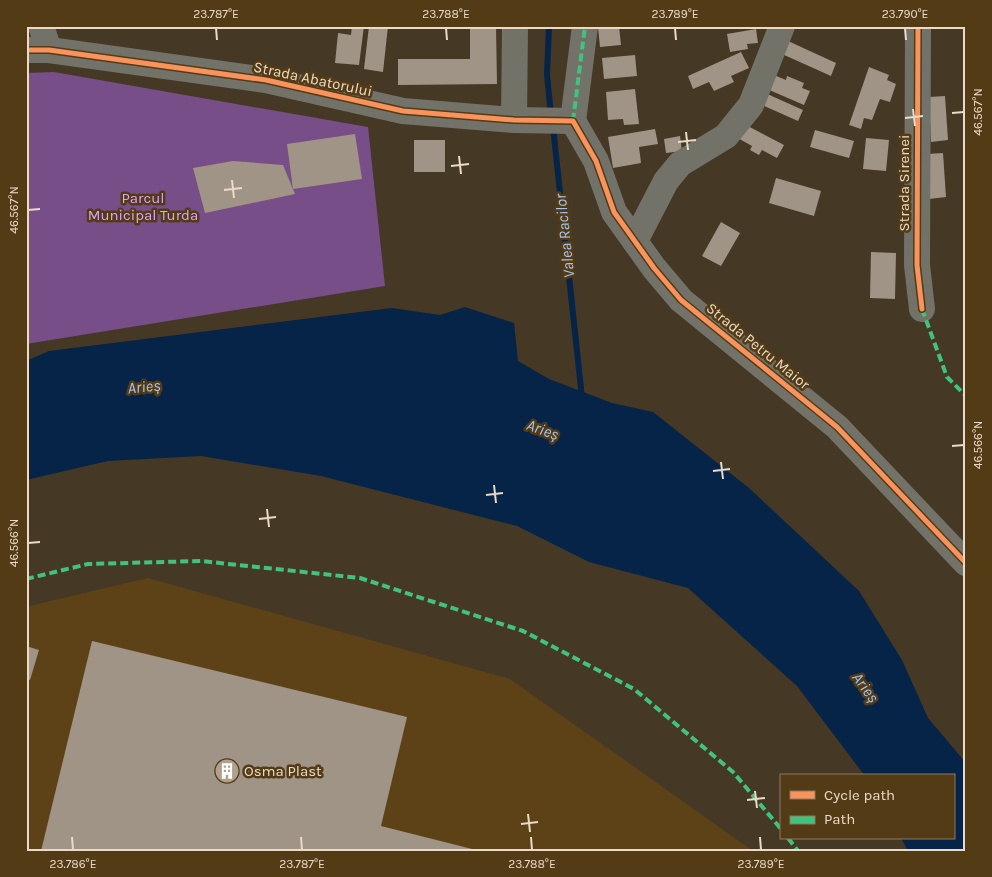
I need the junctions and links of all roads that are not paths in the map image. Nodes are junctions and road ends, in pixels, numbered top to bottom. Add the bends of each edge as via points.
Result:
1 (515, 26) edge
2 (585, 26) edge
3 (782, 26) edge
4 (918, 26) edge
5 (39, 42) edge
6 (514, 120) junction
7 (573, 121) junction
8 (635, 241) junction
9 (922, 309) dead end
10 (966, 563) edge

1 - 6 street
2 - 7 street
3 - 8 street via 751,105 726,136 680,164
4 - 9 street, Strada Sirenei via 917,265
5 - 6 street, Strada Abatorului via 266,80 402,111
6 - 7 street, Strada Abatorului
7 - 8 street, Strada Petru Maior via 596,161 614,212
8 - 10 street, Strada Petru Maior via 682,300 837,426

